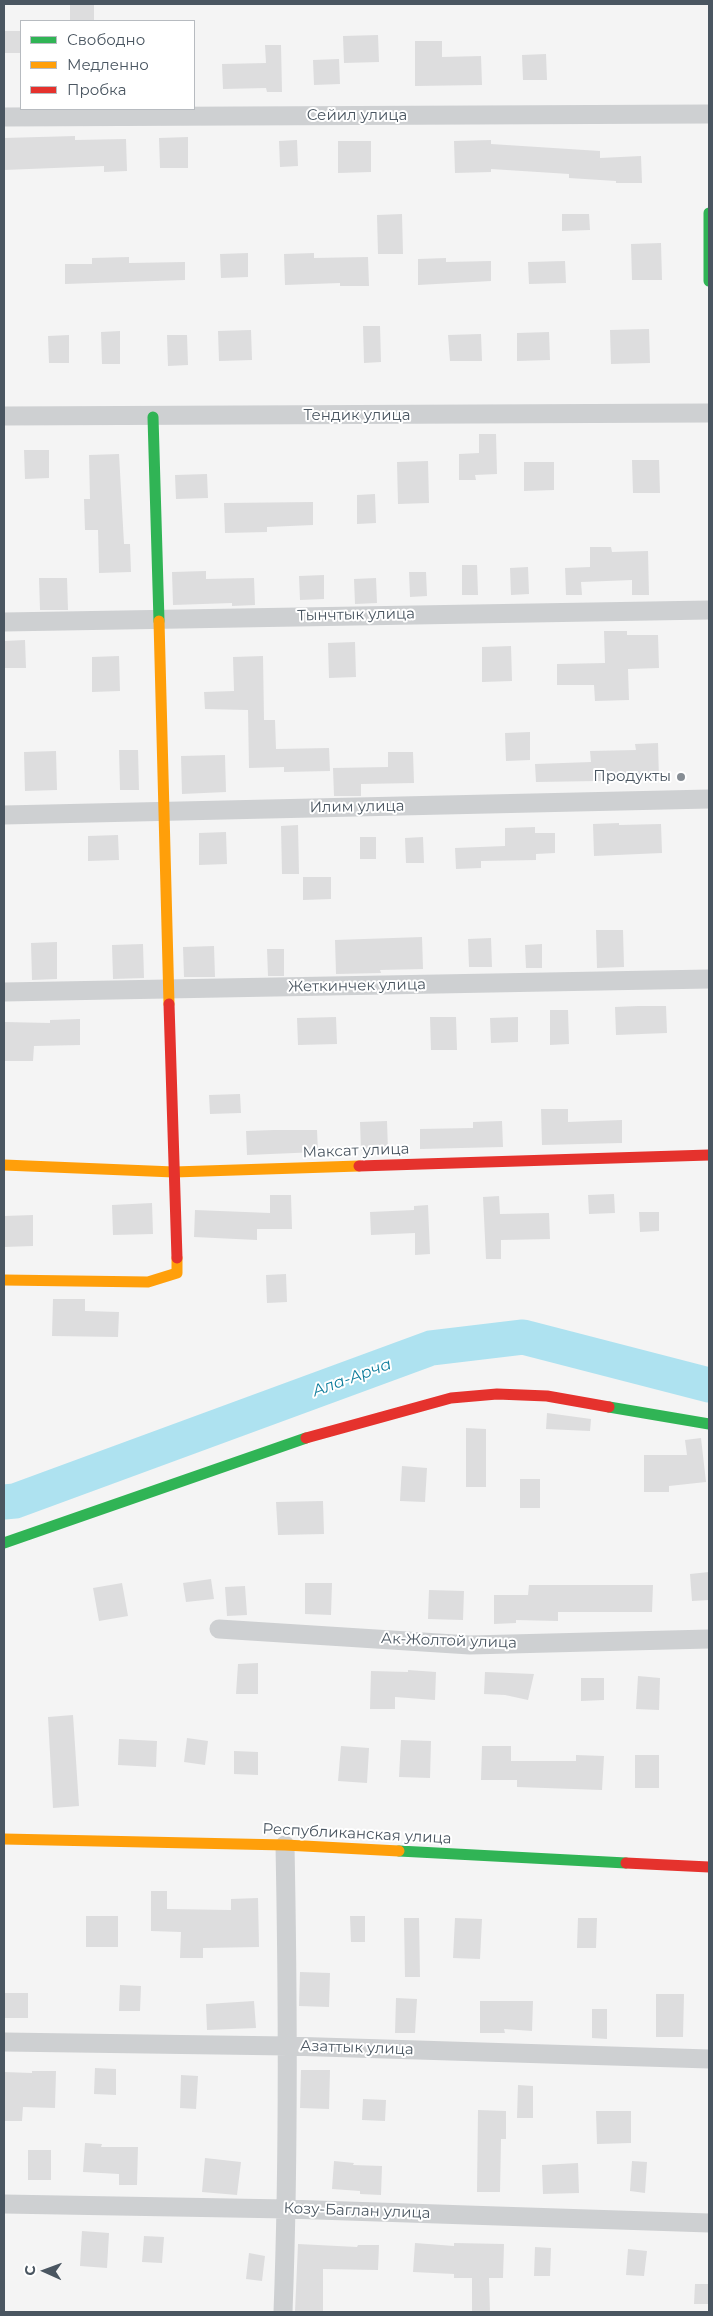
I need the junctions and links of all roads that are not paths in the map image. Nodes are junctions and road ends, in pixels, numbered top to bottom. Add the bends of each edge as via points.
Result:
1 (709, 114) edge
2 (4, 117) edge
3 (709, 225) edge
4 (709, 281) edge
5 (709, 413) edge
6 (4, 416) edge
7 (154, 417) junction
8 (709, 610) edge
9 (160, 618) junction
10 (4, 622) edge
11 (709, 800) edge
12 (165, 812) junction
13 (4, 815) edge
14 (709, 979) edge
15 (170, 990) junction
16 (4, 992) edge
17 (709, 1155) edge
18 (4, 1166) edge
19 (174, 1172) junction
20 (4, 1280) edge
21 (709, 1424) edge
22 (4, 1544) edge
23 (219, 1629) dead end
24 (709, 1638) edge
25 (4, 1839) edge
26 (285, 1845) junction
27 (709, 1867) edge
28 (4, 2042) edge
29 (288, 2046) junction
30 (709, 2059) edge
31 (4, 2204) edge
32 (287, 2208) junction
33 (709, 2223) edge
34 (283, 2312) edge

1 - 2 street, Сейил улица
3 - 4 street
5 - 7 street, Тендик улица
6 - 7 street, Тендик улица
7 - 9 street
8 - 9 street, Тынчтык улица
9 - 10 street, Тынчтык улица
9 - 12 street
11 - 12 street, Илим улица
12 - 13 street, Илим улица
12 - 15 street
14 - 15 street, Жеткинчек улица
15 - 16 street, Жеткинчек улица
15 - 19 street
17 - 19 street, Максат улица
18 - 19 street, Максат улица
19 - 20 street via 177,1273 148,1282
21 - 22 street via 548,1396 497,1394 451,1398 306,1438
23 - 24 street, Ак-Жолтой улица via 470,1645
25 - 26 street, Республиканская улица
26 - 27 street, Республиканская улица
26 - 29 street
28 - 29 street, Азаттык улица
29 - 30 street, Азаттык улица
29 - 32 street
31 - 32 street, Козу-Баглан улица
32 - 33 street, Козу-Баглан улица
32 - 34 street

